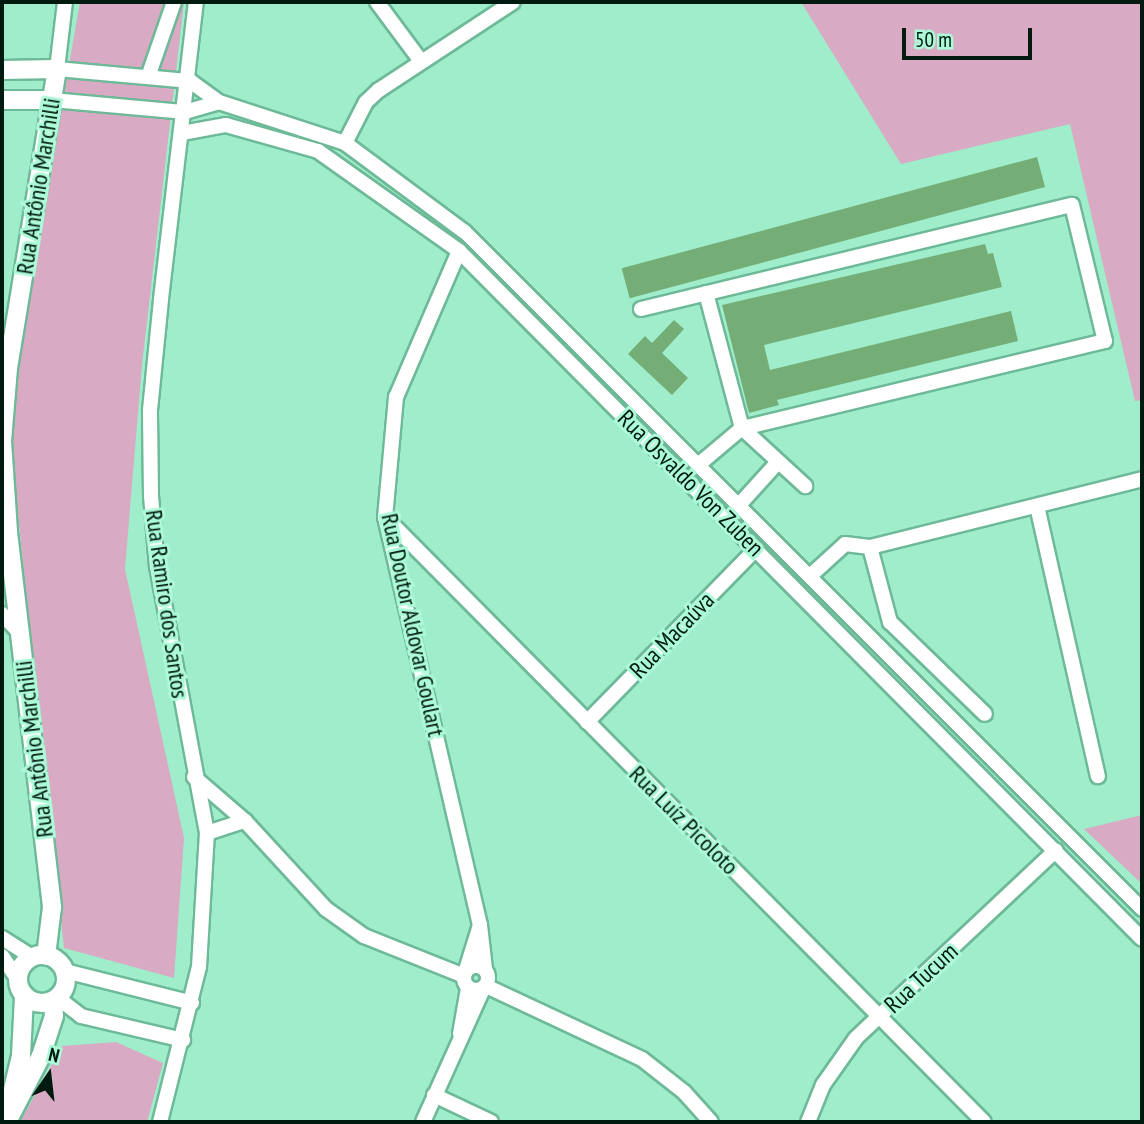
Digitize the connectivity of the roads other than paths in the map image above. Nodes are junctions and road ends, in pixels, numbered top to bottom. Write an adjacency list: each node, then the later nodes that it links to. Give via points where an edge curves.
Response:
1 (65, 2): 7 (street, Rua Antônio Marchilli)
2 (174, 2): 9 (street)
3 (196, 2): 10 (street, Rua Ramiro dos Santos)
4 (377, 2): 6 (street)
5 (513, 2): 6 (street)
6 (420, 60): 16 (street, via 366,102)
7 (57, 69): 8 (street); 9 (street); 12 (street, Rua Antônio Marchilli)
8 (2, 70)
9 (148, 77): 10 (street)
10 (190, 81): 13 (street, Rua Osvaldo Von Zuben); 14 (street, Rua Ramiro dos Santos)
11 (2, 100): 12 (street)
12 (52, 100): 14 (street); 32 (street, Rua Antônio Marchilli, via 8,368 2,441)
13 (219, 102): 14 (street); 16 (street, Rua Osvaldo Von Zuben)
14 (185, 112): 15 (street, Rua Ramiro dos Santos)
15 (182, 133): 17 (street, Rua Osvaldo Von Zuben, via 226,125 318,150); 36 (street, Rua Ramiro dos Santos, via 150,410 151,496 157,567)
16 (345, 143): 22 (street, Rua Osvaldo Von Zuben, via 465,232)
17 (459, 251): 27 (street, Rua Doutor Aldovar Goulart, via 396,397); 29 (street, Rua Osvaldo Von Zuben)
18 (706, 293): 19 (street); 20 (street); 20 (street, via 1072,205 1105,341)
19 (641, 309)
20 (742, 428): 21 (street); 22 (street)
21 (778, 463): 24 (street); 25 (street)
22 (698, 465): 25 (street, Rua Osvaldo Von Zuben)
23 (1142, 478): 26 (street)
24 (805, 486)
25 (739, 505): 30 (street, Rua Osvaldo Von Zuben)
26 (1037, 506): 28 (street); 35 (street)
27 (386, 517): 34 (street, Rua Luíz Picoloto); 41 (street, Rua Doutor Aldovar Goulart)
28 (870, 547): 30 (street, via 845,544); 33 (street, via 890,622)
29 (756, 549): 34 (street, Rua Macaúva); 39 (street, Rua Osvaldo Von Zuben)
30 (810, 576): 40 (street, Rua Osvaldo Von Zuben)
31 (2, 614): 32 (street)
32 (20, 633): 45 (street, Rua Antônio Marchilli, via 52,907)
33 (985, 714)
34 (587, 722): 51 (street, Rua Luíz Picoloto)
35 (1098, 776)
36 (194, 777): 37 (street); 38 (street, Rua Ramiro dos Santos)
37 (245, 821): 38 (street); 47 (street, via 326,909 364,936)
38 (207, 833): 50 (street, Rua Ramiro dos Santos, via 199,967)
39 (1056, 850): 43 (street, Rua Osvaldo Von Zuben); 51 (street, Rua Tucum)
40 (1142, 909)
41 (480, 925): 47 (street, Rua Doutor Aldovar Goulart); 47 (street, Rua Doutor Aldovar Goulart, via 485,969)
42 (2, 938): 45 (street)
43 (1142, 939)
44 (2, 956): 48 (street)
45 (39, 956): 46 (street); 48 (street, via 22,967)
46 (65, 971): 49 (street); 50 (street)
47 (474, 982): 53 (street, Rua Doutor Aldovar Goulart, via 460,1035); 58 (street, via 642,1059 684,1092)
48 (21, 988): 49 (street, via 33,1002); 54 (street, via 21,1056)
49 (58, 997): 52 (street, via 81,1016); 54 (street, via 41,1056)
50 (192, 1003): 52 (street, Rua Ramiro dos Santos)
51 (878, 1018): 59 (street, Rua Tucum, via 856,1038 823,1085); 60 (street, Rua Luíz Picoloto)
52 (184, 1036): 55 (street, Rua Ramiro dos Santos)
53 (434, 1095): 56 (street, Rua Doutor Aldovar Goulart); 57 (street)
54 (6, 1122)
55 (160, 1122)
56 (423, 1122)
57 (491, 1122)
58 (711, 1122)
59 (808, 1122)
60 (984, 1122)

